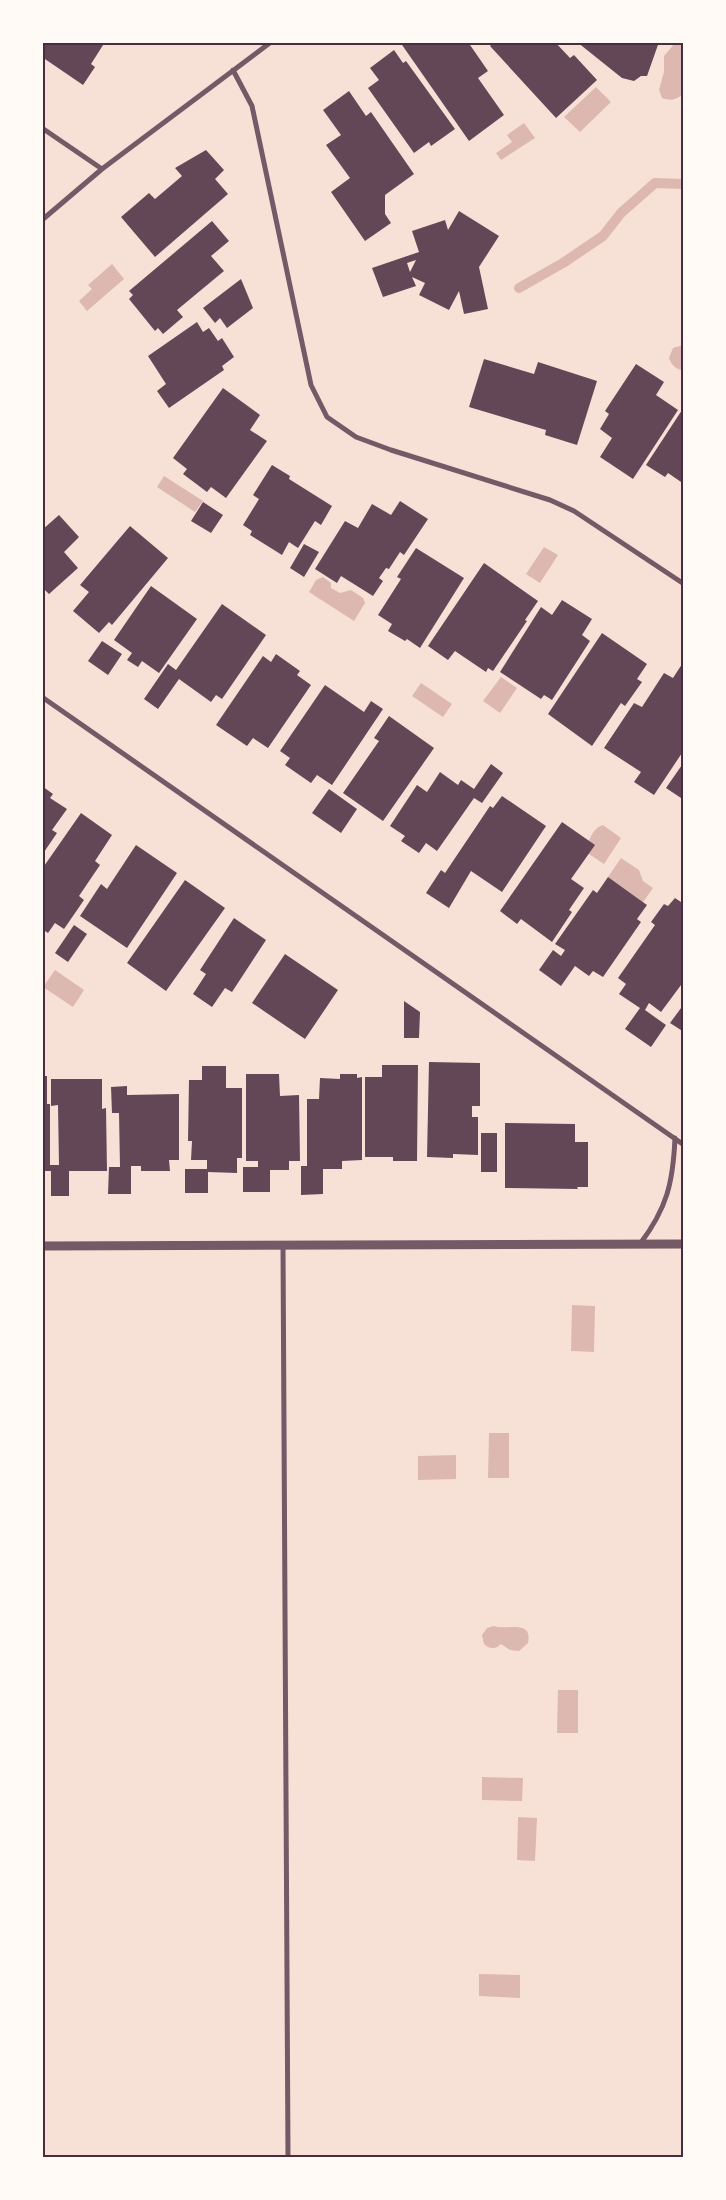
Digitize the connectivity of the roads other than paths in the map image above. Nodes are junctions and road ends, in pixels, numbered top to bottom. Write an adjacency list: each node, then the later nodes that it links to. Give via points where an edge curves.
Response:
1 (271, 42): 2 (street)
2 (233, 70): 4 (street); 6 (street, via 252,106 311,385 327,417 356,437 550,500 574,512)
3 (42, 128): 4 (street)
4 (102, 169): 5 (street)
5 (42, 220)
6 (684, 584)
7 (42, 697): 8 (street)
8 (675, 1138): 9 (street); 10 (street, via 667,1199)
9 (684, 1145)
10 (640, 1244): 11 (street); 12 (street)
11 (684, 1244)
12 (284, 1245): 13 (street); 14 (street)
13 (42, 1246)
14 (288, 2158)

